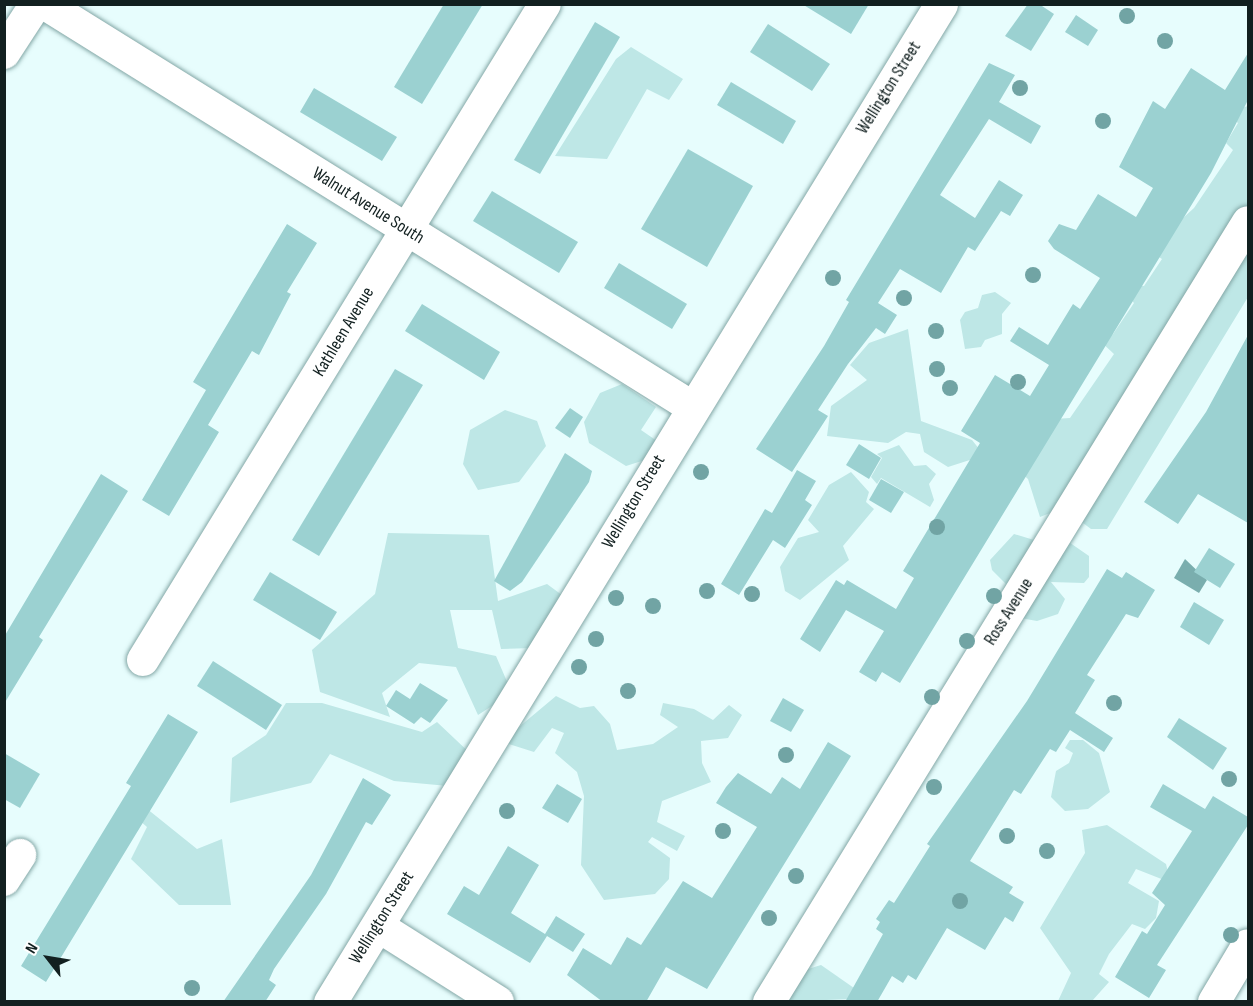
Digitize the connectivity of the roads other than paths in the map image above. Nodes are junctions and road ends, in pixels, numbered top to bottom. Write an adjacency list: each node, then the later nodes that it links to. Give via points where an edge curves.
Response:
1 (36, 4): 5 (street)
2 (45, 4): 7 (street, Walnut Avenue South)
3 (545, 4): 7 (street, Kathleen Avenue)
4 (941, 4): 8 (main road, Wellington Street)
5 (4, 53)
6 (1248, 222): 14 (street, Ross Avenue)
7 (406, 230): 8 (street, Walnut Avenue South); 9 (street, Kathleen Avenue)
8 (692, 407): 10 (main road, Wellington Street)
9 (143, 660)
10 (378, 926): 12 (main road, Wellington Street); 13 (street)
11 (1248, 945): 15 (street)
12 (330, 1002)
13 (498, 1002)
14 (770, 1002)
15 (1214, 1002)

